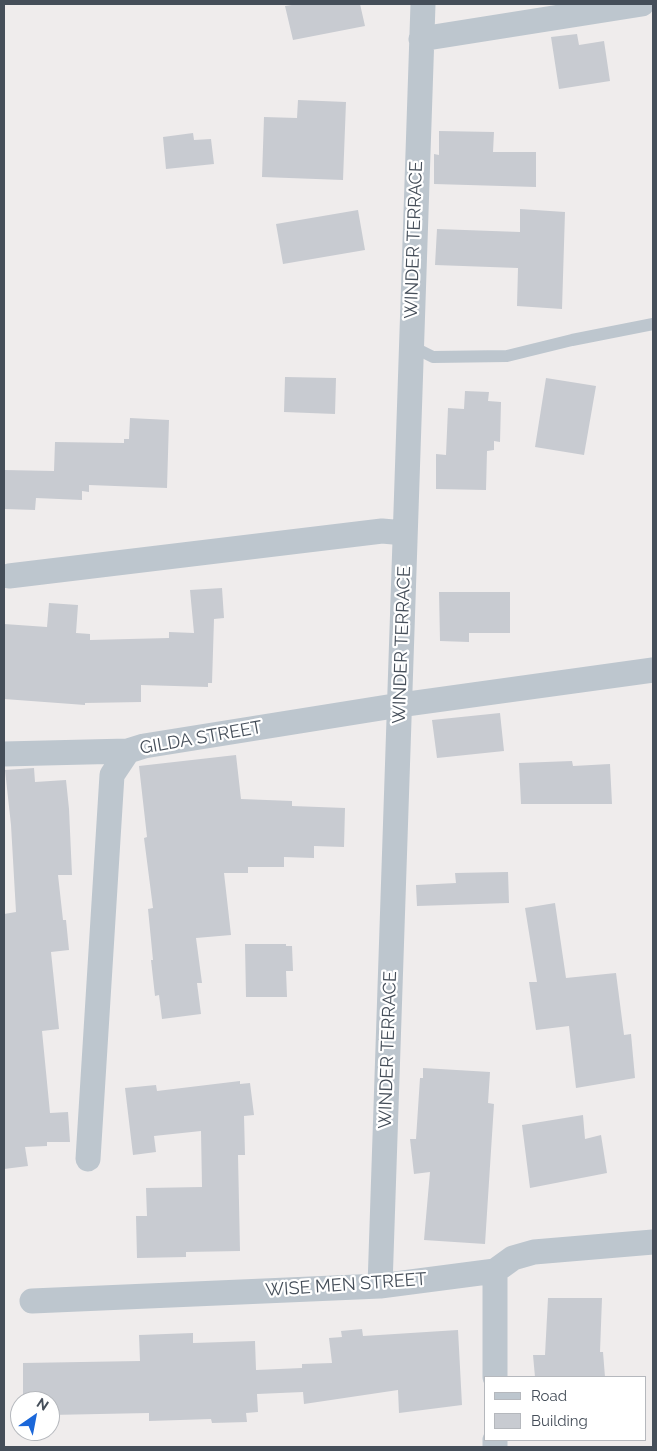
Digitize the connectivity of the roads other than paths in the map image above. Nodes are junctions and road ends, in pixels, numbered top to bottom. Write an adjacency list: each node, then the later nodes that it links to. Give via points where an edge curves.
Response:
1 (423, 4): 3 (street, WINDER TERRACE)
2 (642, 4): 3 (street)
3 (421, 39): 5 (street, WINDER TERRACE)
4 (653, 324): 5 (lane, via 506,356 433,357)
5 (411, 346): 6 (street, WINDER TERRACE)
6 (405, 534): 7 (street, via 382,531); 9 (street, WINDER TERRACE)
7 (9, 576)
8 (653, 670): 9 (street, GILDA STREET)
9 (400, 705): 10 (street, GILDA STREET); 15 (street, WINDER TERRACE)
10 (128, 751): 11 (street); 12 (street, GILDA STREET, via 112,775)
11 (4, 754)
12 (88, 1159)
13 (653, 1242): 14 (street, WISE MEN STREET, via 534,1252 513,1258)
14 (494, 1271): 15 (street, WISE MEN STREET); 17 (street)
15 (380, 1286): 16 (street, WISE MEN STREET)
16 (32, 1301)
17 (495, 1376)

